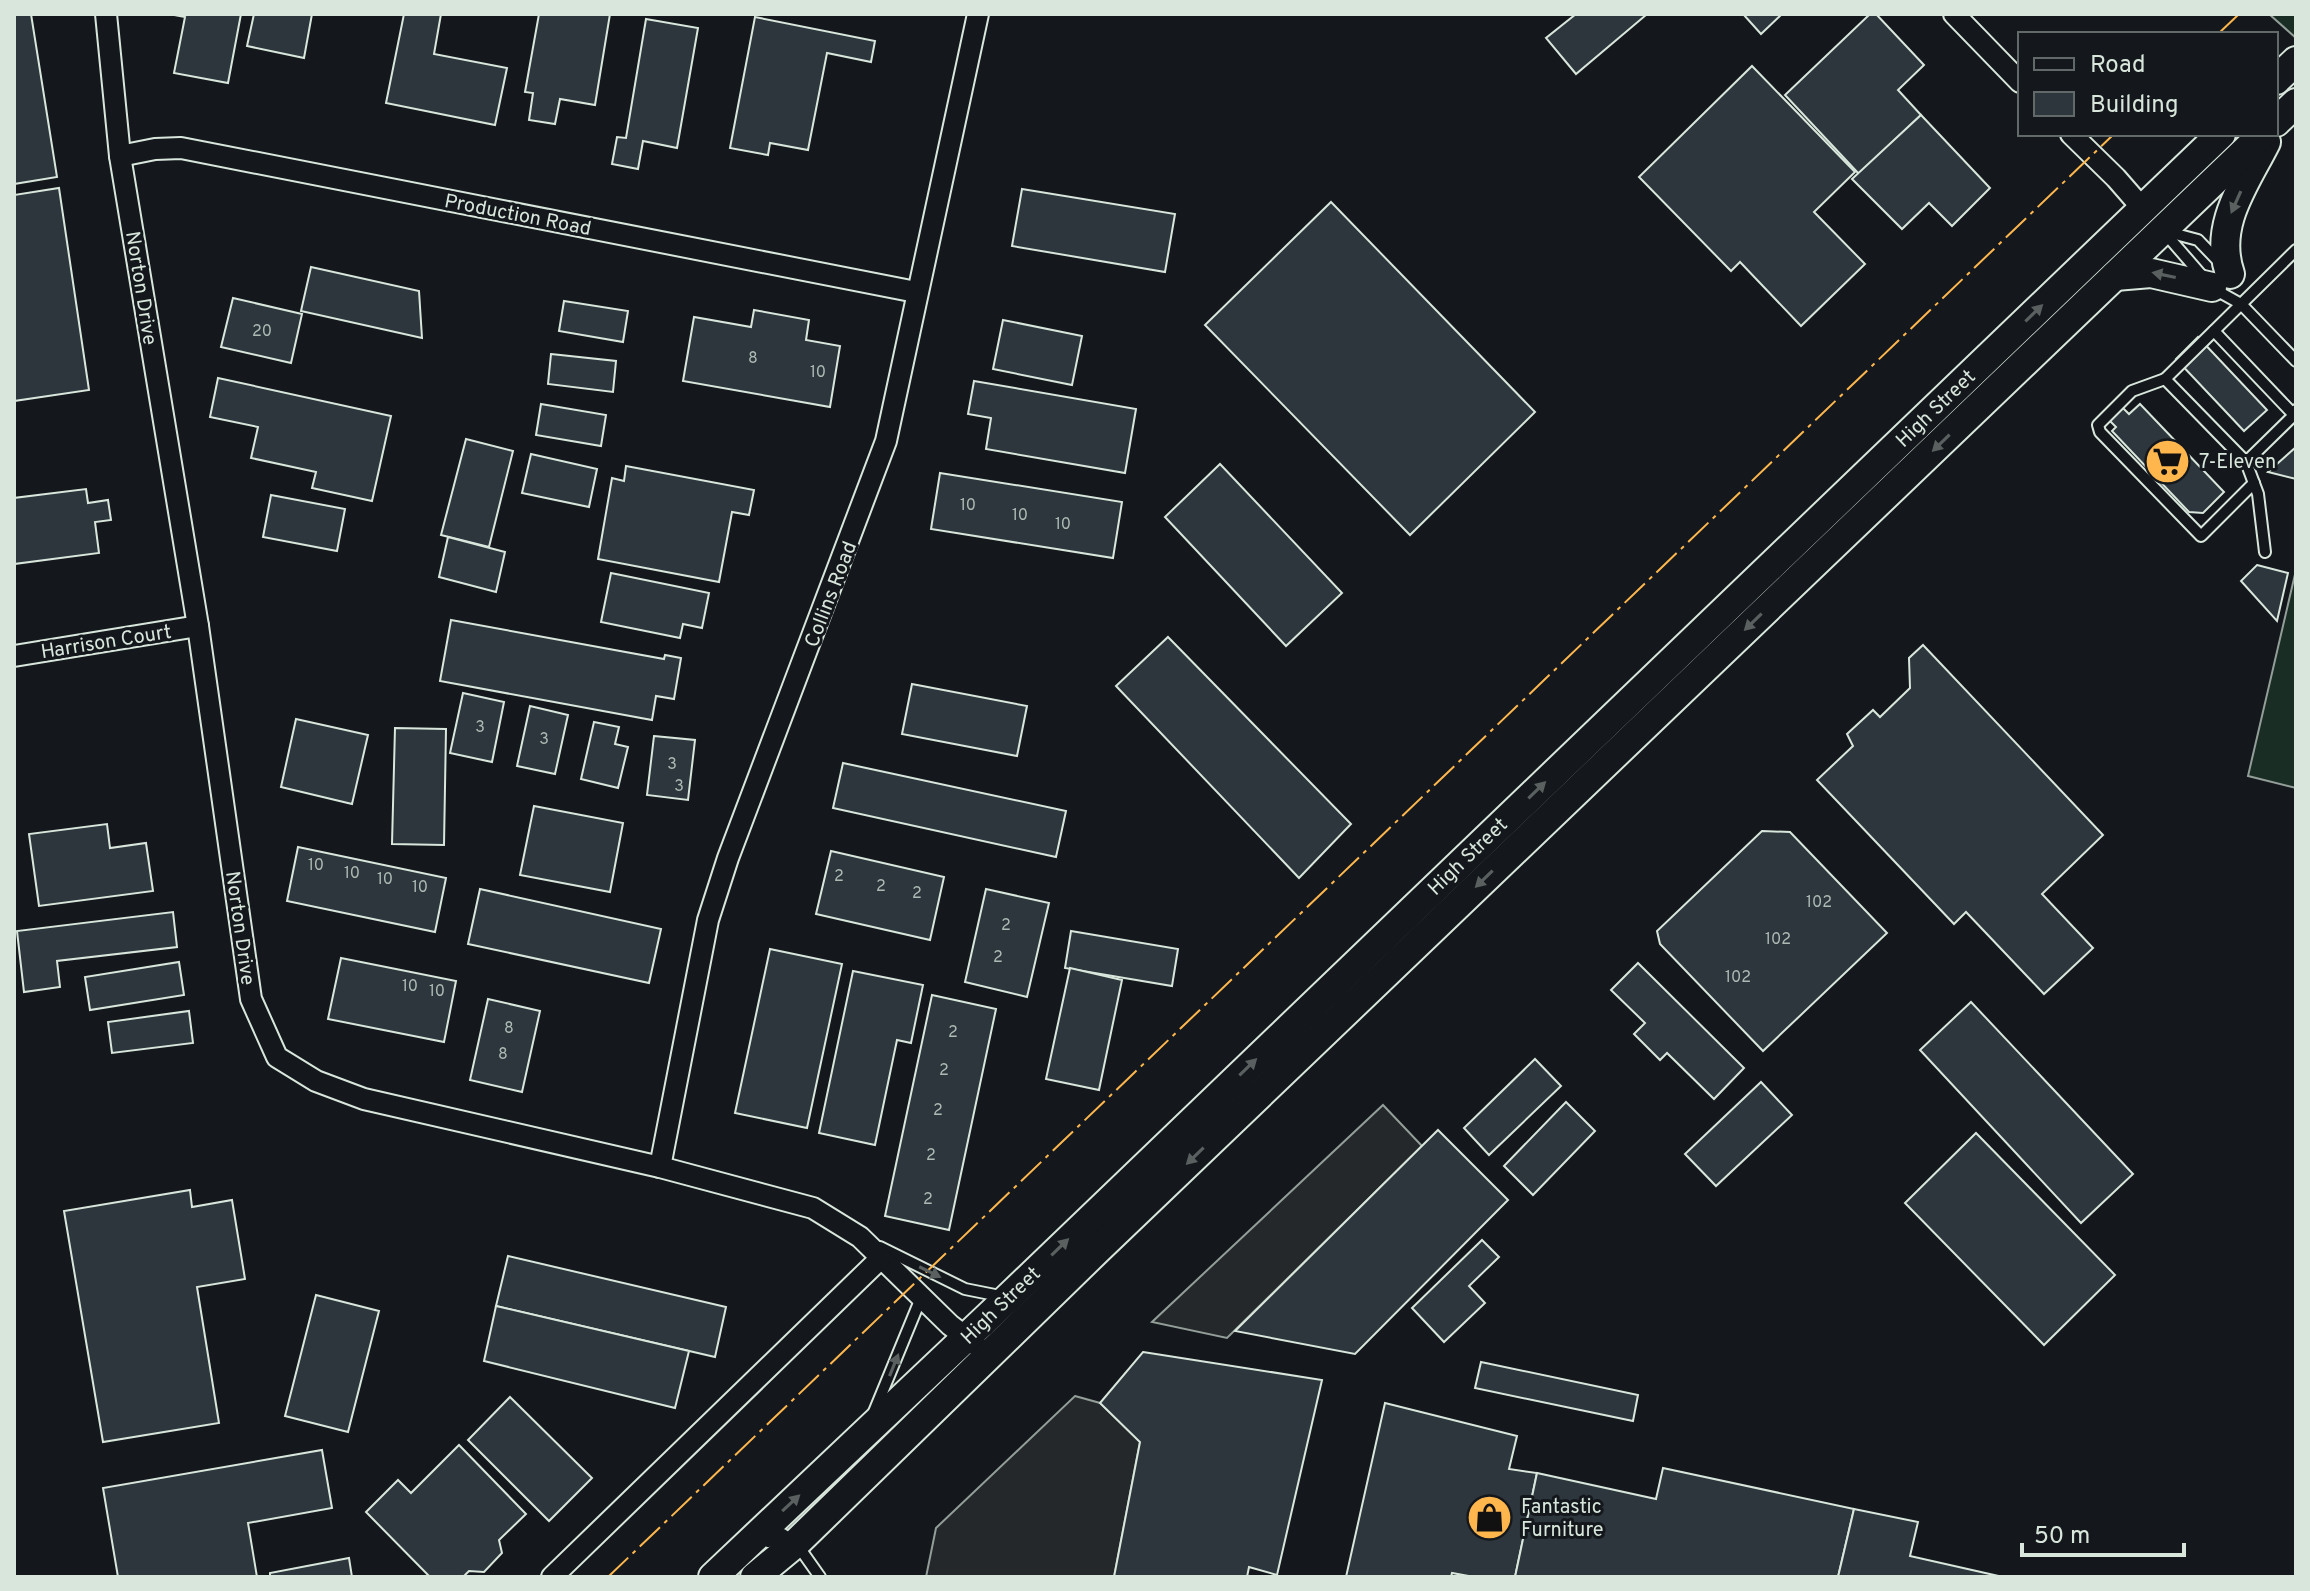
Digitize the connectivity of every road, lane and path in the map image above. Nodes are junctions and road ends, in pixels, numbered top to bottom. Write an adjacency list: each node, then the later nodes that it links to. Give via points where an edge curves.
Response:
1 (106, 14): 13 (street, Norton Drive)
2 (978, 14): 19 (street, Collins Road)
3 (1954, 14): 6 (street)
4 (2296, 61): 5 (main road)
5 (2278, 78)
6 (2018, 80)
7 (2296, 103): 8 (main road)
8 (2278, 120)
9 (2073, 136): 14 (street)
10 (2219, 136): 14 (main road, High Street)
11 (2261, 136): 15 (main road, High Street)
12 (2269, 136): 18 (main road, one-way to 18, via 2226,226)
13 (120, 156): 19 (street, Production Road, via 181,148); 28 (street, Norton Drive)
14 (2143, 209): 15 (main road); 34 (main road, High Street, one-way to 14)
15 (2163, 230): 17 (main road, High Street); 18 (lane); 18 (lane, via 2198,240)
16 (2296, 250): 20 (lane)
17 (2115, 276): 18 (main road, one-way to 17, via 2151,273); 36 (main road, High Street, one-way to 36)
18 (2221, 281): 20 (lane); 20 (lane)
19 (916, 292): 30 (street, Collins Road, via 886,441 708,920)
20 (2241, 304): 21 (lane); 22 (lane)
21 (2214, 331): 23 (lane); 24 (lane)
22 (2296, 361)
23 (2165, 379): 25 (lane); 26 (lane, via 2132,391 2098,425 2100,432 2201,536)
24 (2295, 411): 25 (lane)
25 (2246, 462): 26 (lane)
26 (2254, 483): 27 (lane)
27 (2265, 552)
28 (198, 626): 29 (street, Harrison Court); 30 (street, Norton Drive, via 251,999 277,1057 316,1081 364,1099)
29 (14, 656)
30 (660, 1167): 31 (street, Norton Drive, via 813,1208)
31 (860, 1237): 32 (street, Norton Drive); 34 (lane, one-way to 34, via 965,1289)
32 (881, 1258): 33 (street, Norton Drive); 39 (street)
33 (921, 1298): 35 (street, Norton Drive); 37 (lane, one-way to 33)
34 (1008, 1298): 35 (main road, High Street)
35 (967, 1336): 36 (street, Norton Drive); 37 (main road, High Street)
36 (987, 1357): 38 (main road, High Street)
37 (866, 1433): 40 (main road, High Street, one-way to 37)
38 (796, 1543): 40 (lane, via 783,1534 774,1536 730,1573); 41 (main road, High Street); 42 (lane)
39 (552, 1577)
40 (713, 1577)
41 (755, 1577)
42 (820, 1577)

